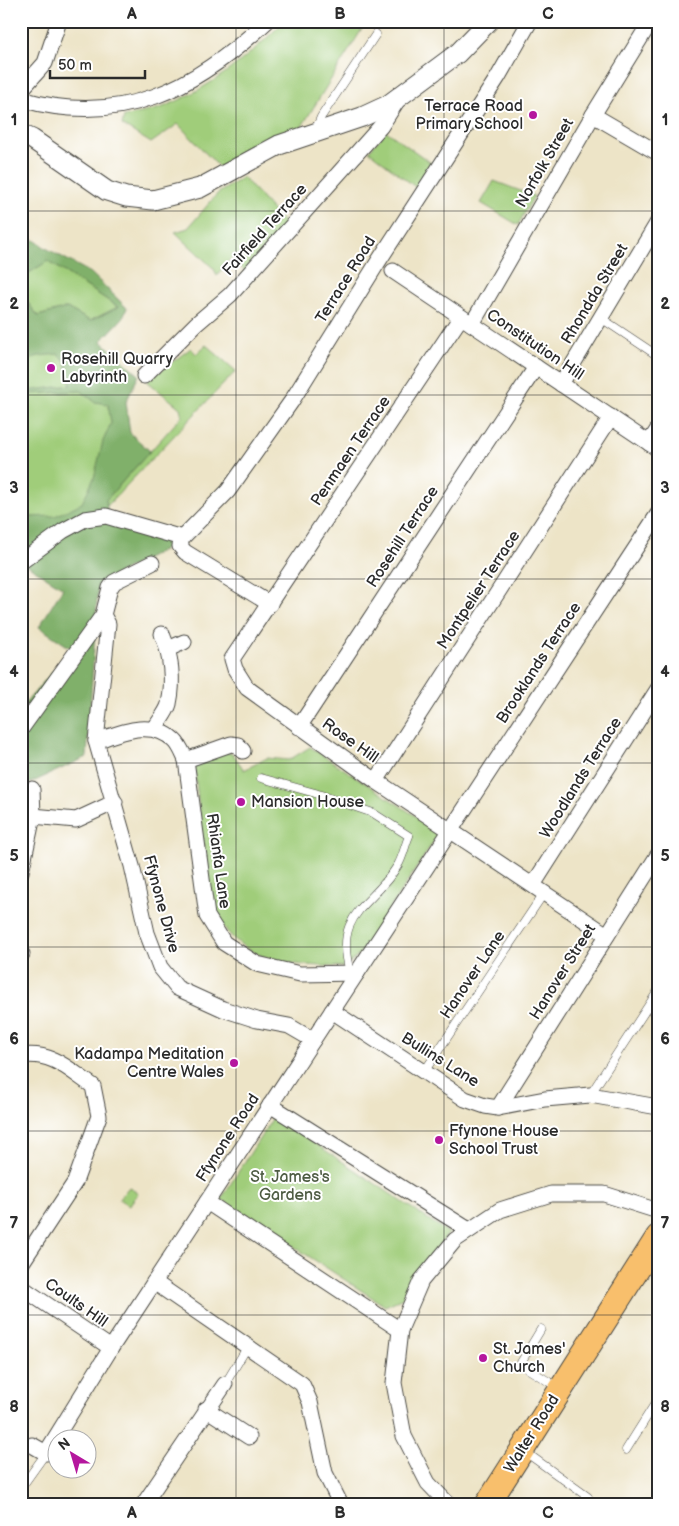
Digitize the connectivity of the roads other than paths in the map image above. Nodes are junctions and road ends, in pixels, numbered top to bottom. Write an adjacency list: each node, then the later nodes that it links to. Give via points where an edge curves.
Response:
1 (59, 21): 7 (street, via 45,64)
2 (267, 21): 9 (street, via 205,72 173,91 144,101 74,110)
3 (489, 21): 8 (street, via 458,53)
4 (530, 21): 26 (street, Terrace Road, via 498,77 291,402 228,491)
5 (651, 21): 10 (street, Norfolk Street)
6 (376, 34): 11 (lane, via 321,117)
7 (21, 90)
8 (401, 96): 11 (street, via 371,114); 20 (street, Fairfield Terrace, via 381,126 230,295)
9 (21, 99)
10 (593, 115): 13 (street); 17 (street, Norfolk Street)
11 (314, 133): 12 (street, via 280,145 200,188 153,200 108,191)
12 (21, 134)
13 (658, 153)
14 (658, 222): 16 (street, Rhondda Street)
15 (393, 272): 17 (street, Constitution Hill)
16 (601, 318): 18 (lane); 21 (street, Rhondda Street)
17 (466, 321): 19 (street, Constitution Hill); 29 (street, Penmaen Terrace)
18 (658, 356)
19 (536, 367): 21 (street, Constitution Hill); 35 (street, Rosehill Terrace)
20 (144, 376)
21 (562, 384): 22 (street, Constitution Hill)
22 (611, 417): 24 (street, Constitution Hill); 42 (street, Montpelier Terrace)
23 (658, 429): 24 (street)
24 (654, 446)
25 (658, 514): 46 (street, Brooklands Terrace)
26 (181, 542): 27 (street, via 106,516 85,519); 29 (street, via 185,552)
27 (21, 562)
28 (152, 563): 30 (street, via 114,582)
29 (270, 604): 35 (street, Rose Hill, via 232,659 247,688)
30 (103, 615): 37 (street); 38 (street, via 108,624)
31 (162, 634): 33 (street)
32 (184, 642): 33 (street)
33 (168, 649): 36 (street, via 171,666 168,705)
34 (658, 689): 50 (street, Woodlands Terrace)
35 (299, 727): 42 (street, Rose Hill)
36 (155, 728): 38 (street, via 124,730); 40 (street, via 175,741)
37 (21, 729)
38 (96, 742): 44 (street, Ffynone Drive)
39 (243, 751): 40 (street, via 238,745 231,744)
40 (186, 760): 52 (street, Rhianfa Lane, via 207,916 224,943 257,964 300,974)
41 (261, 778): 52 (lane, via 373,813 408,836 398,865 358,911 347,929 345,955)
42 (376, 781): 46 (street, Rose Hill)
43 (32, 789): 45 (street)
44 (115, 802): 45 (street, via 76,820); 55 (street, Ffynone Drive, via 147,933 160,967 177,988 223,1009 289,1026)
45 (33, 816): 48 (street)
46 (450, 831): 50 (street, Rose Hill); 52 (street, Ffynone Road)
47 (658, 855): 49 (street, Hanover Street)
48 (21, 872)
49 (652, 876): 51 (street, Hanover Street)
50 (539, 889): 51 (street, Rose Hill); 57 (lane, Hanover Lane)
51 (607, 935): 61 (street, Hanover Street)
52 (353, 973): 54 (street, Ffynone Road)
53 (658, 990): 58 (lane)
54 (332, 1011): 55 (street, Ffynone Road); 57 (street, Bullins Lane)
55 (313, 1040): 59 (street, Ffynone Road)
56 (21, 1056): 66 (street, via 52,1058 93,1086 99,1116 75,1182)
57 (424, 1072): 61 (street, Bullins Lane, via 465,1099)
58 (590, 1095): 60 (street, Bullins Lane); 61 (street, Bullins Lane)
59 (270, 1105): 62 (street, Ffynone Road); 64 (street)
60 (658, 1107)
61 (498, 1108)
62 (206, 1202): 67 (street, Ffynone Road); 70 (street)
63 (658, 1211): 64 (street, via 604,1194 551,1194 500,1210)
64 (469, 1230): 70 (street, via 455,1240 421,1281)
65 (658, 1237): 74 (main road, Walter Road)
66 (21, 1264)
67 (154, 1282): 71 (street); 72 (street, Ffynone Road)
68 (21, 1287): 72 (street, Coults Hill)
69 (541, 1329): 74 (lane, via 520,1364)
70 (400, 1330): 86 (street, via 394,1383 404,1436 428,1483)
71 (248, 1346): 73 (lane); 85 (street, via 302,1384 310,1402 325,1473)
72 (111, 1348): 81 (street, Ffynone Road)
73 (225, 1384): 76 (street)
74 (561, 1390): 79 (main road, Walter Road)
75 (658, 1399): 80 (lane)
76 (206, 1409): 77 (street); 84 (street)
77 (249, 1437)
78 (32, 1445): 81 (street)
79 (522, 1450): 83 (lane); 87 (main road, Walter Road)
80 (626, 1450)
81 (46, 1453): 82 (lane)
82 (21, 1488)
83 (588, 1497)
84 (144, 1505)
85 (341, 1505)
86 (449, 1505)
87 (488, 1505)

